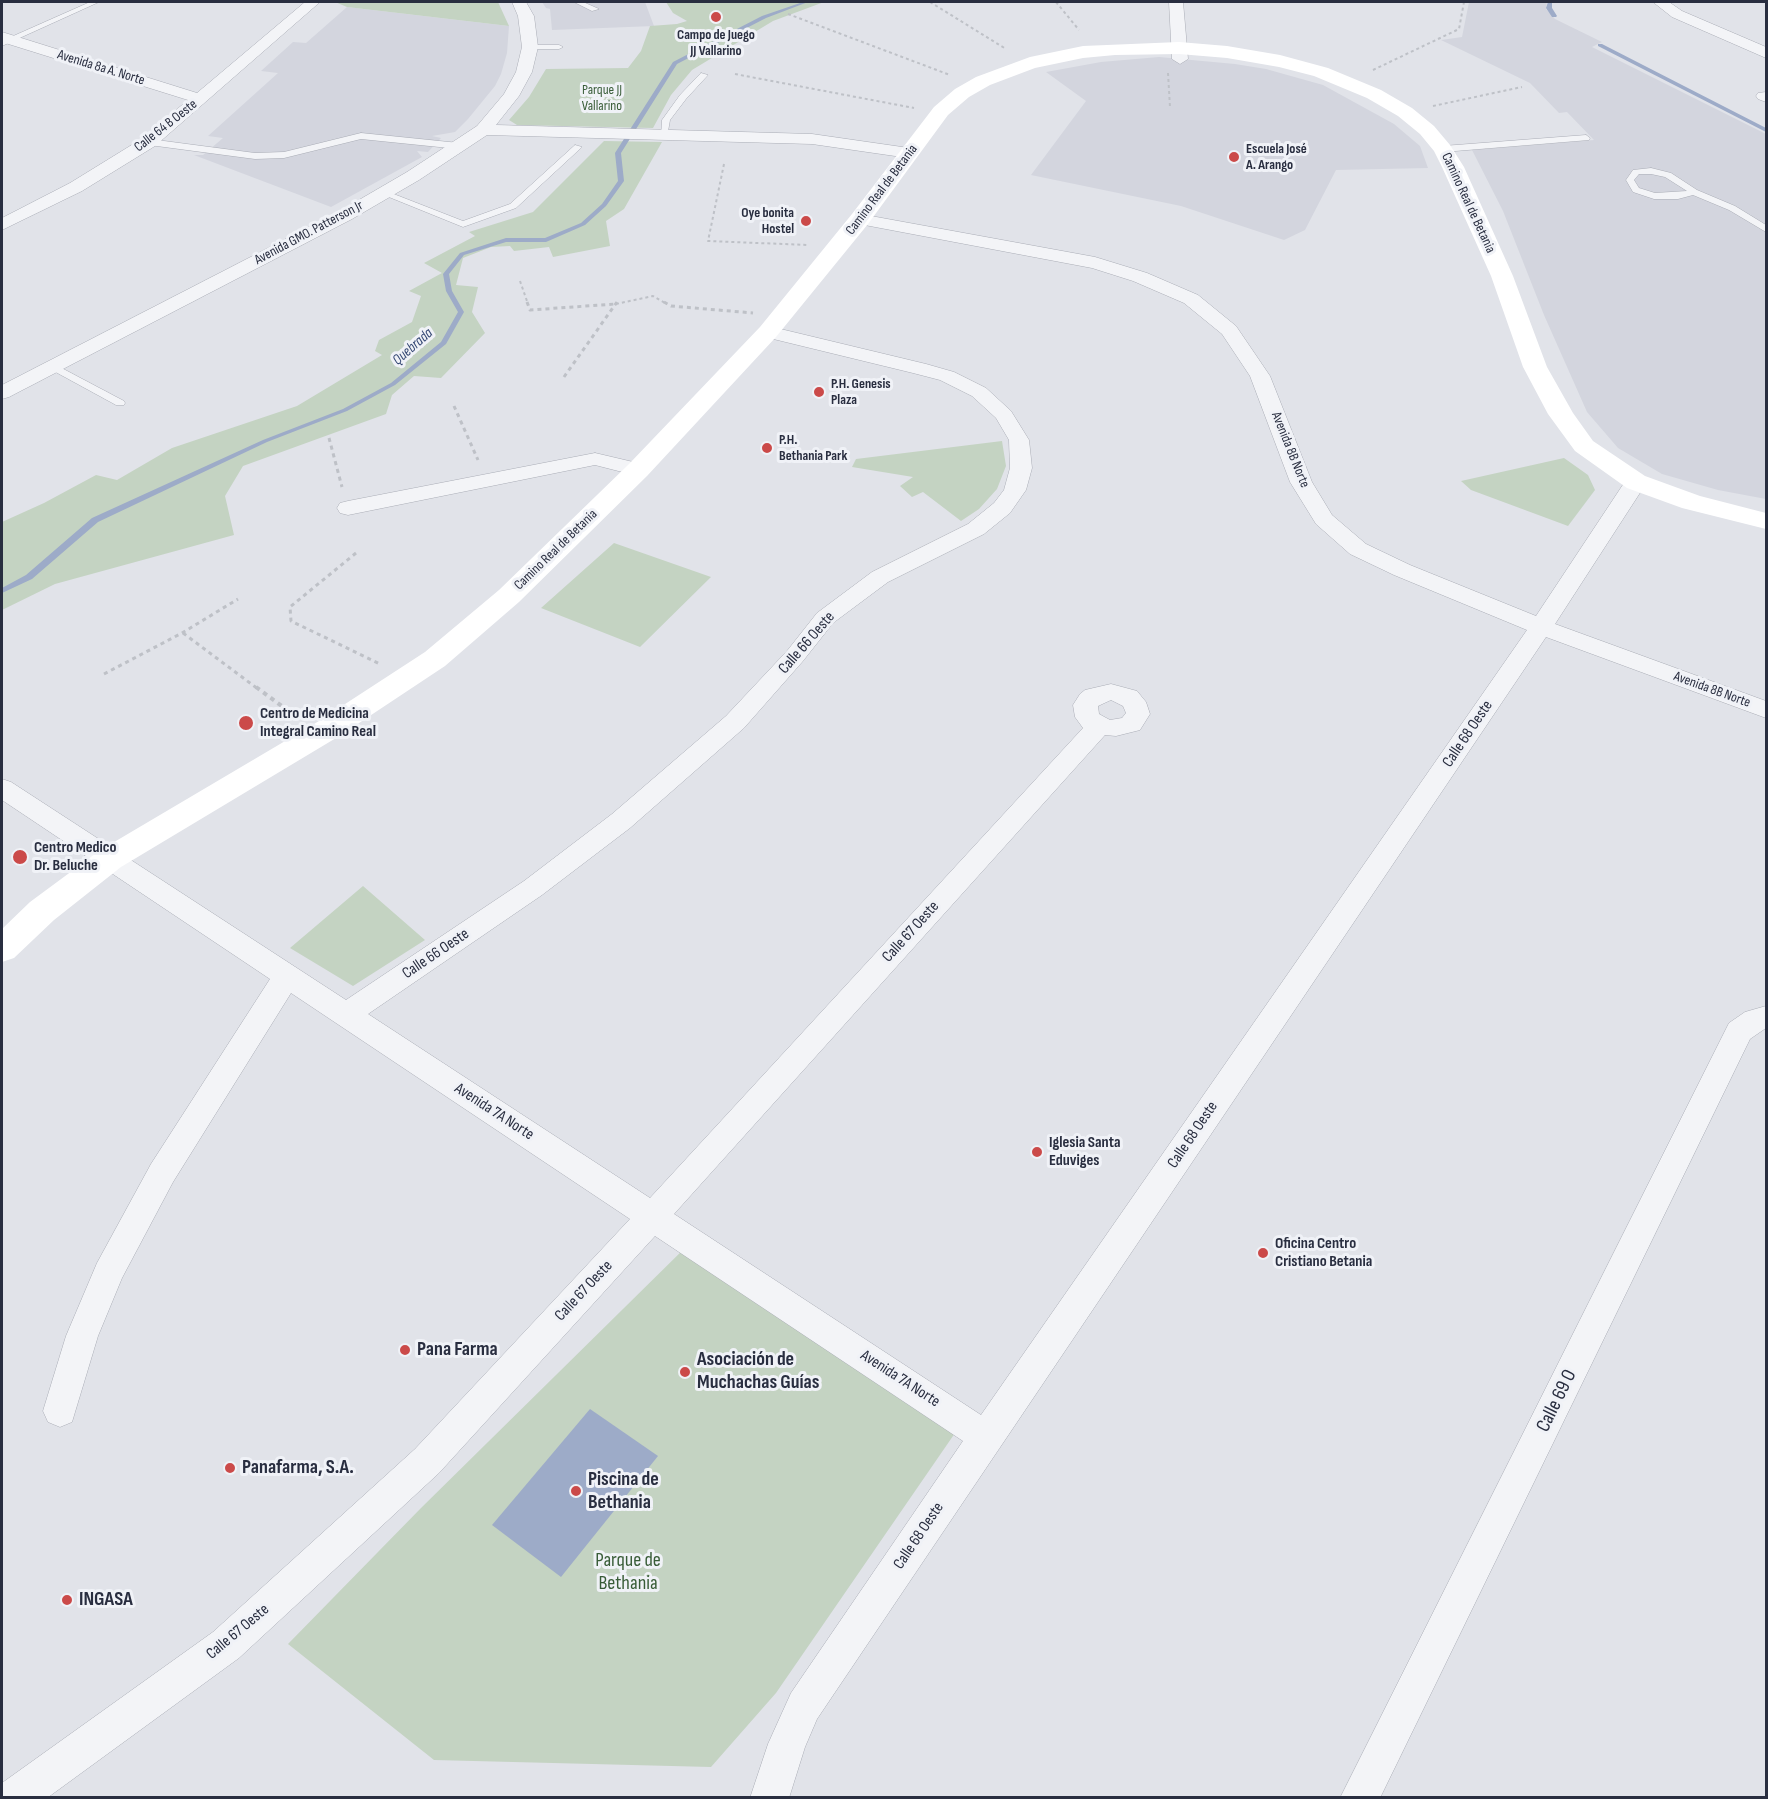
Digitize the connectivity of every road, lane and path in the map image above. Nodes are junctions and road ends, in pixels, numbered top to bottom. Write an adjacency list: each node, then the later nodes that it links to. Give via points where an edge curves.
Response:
1 (95, 2): 13 (lane)
2 (313, 2): 24 (street, Calle 64 B Oeste)
3 (519, 2): 14 (street, Avenida GMO. Patterson Jr, via 526,16)
4 (578, 2): 10 (lane)
5 (930, 2): 16 (path)
6 (1056, 2): 12 (path)
7 (1176, 2): 18 (street)
8 (1464, 2): 22 (path, via 1459,29)
9 (1660, 2): 17 (street, via 1677,14)
10 (595, 9)
11 (788, 14): 21 (path)
12 (1082, 34)
13 (5, 40): 24 (street, Avenida 8a A. Norte)
14 (530, 47): 15 (lane); 28 (street, Avenida GMO. Patterson Jr, via 512,96)
15 (559, 47)
16 (1006, 49)
17 (1767, 53)
18 (1176, 58): 22 (street, Camino Real de Betania, via 1227,52 1280,61); 25 (path); 35 (street, Camino Real de Betania, via 1115,49 1083,52 1004,72 962,93 941,111)
19 (735, 74): 26 (path)
20 (704, 75): 29 (lane, via 683,97)
21 (959, 78)
22 (1348, 82): 27 (street, Camino Real de Betania)
23 (1522, 87): 27 (path)
24 (201, 99): 31 (street, Calle 64 B Oeste)
25 (1170, 107)
26 (917, 109)
27 (1405, 112): 34 (street, Camino Real de Betania)
28 (483, 130): 29 (street); 32 (street, Avenida GMO. Patterson Jr)
29 (658, 135): 35 (street, via 812,139)
30 (1586, 138): 34 (lane)
31 (148, 142): 32 (lane, via 255,156 284,155 362,136); 40 (street, Calle 64 B Oeste, via 76,187)
32 (459, 146): 38 (street, Avenida GMO. Patterson Jr)
33 (578, 147): 38 (lane, via 513,206 463,224)
34 (1443, 149): 54 (street, Camino Real de Betania, via 1502,276 1535,368 1561,414 1584,446)
35 (909, 153): 39 (street, Camino Real de Betania)
36 (724, 164): 42 (path, via 708,241)
37 (1694, 192): 37 (lane, via 1668,175 1652,171 1636,172 1630,180 1636,190 1654,196); 41 (lane)
38 (383, 193): 46 (street, Avenida GMO. Patterson Jr)
39 (860, 219): 45 (street, Camino Real de Betania); 59 (street, Avenida 8B Norte, via 1095,263 1191,299 1229,330 1260,376 1301,482 1324,519 1358,549 1384,562)
40 (2, 225)
41 (1767, 229)
42 (814, 245)
43 (520, 281): 44 (path, via 530,310)
44 (616, 304): 45 (path, via 653,296 671,306); 47 (path)
45 (764, 323): 52 (street, Camino Real de Betania); 70 (street, Calle 66 Oeste, via 947,376 979,392 1004,415 1019,440 1021,468 1014,490 1002,508 976,528 880,577 825,618 735,722 621,821 533,888)
46 (54, 367): 48 (street, Avenida GMO. Patterson Jr); 49 (lane)
47 (564, 377)
48 (2, 393)
49 (120, 403)
50 (454, 406): 53 (path)
51 (329, 438): 55 (path)
52 (638, 470): 53 (street, via 595,459); 67 (street, Camino Real de Betania, via 509,596 435,659 330,728)
53 (486, 480): 55 (street)
54 (1636, 482): 56 (street, Camino Real de Betania, via 1691,502); 59 (street, Calle 68 Oeste)
55 (348, 508)
56 (1767, 521)
57 (356, 553): 61 (path, via 290,607 291,621)
58 (238, 599): 60 (path)
59 (1541, 627): 63 (street, Avenida 8B Norte); 74 (street, Calle 68 Oeste)
60 (182, 633): 62 (path); 64 (path)
61 (389, 669)
62 (104, 674)
63 (1767, 710)
64 (305, 723)
65 (1100, 725): 72 (street, Calle 67 Oeste)
66 (2, 788): 67 (street, Avenida 7A Norte)
67 (110, 859): 68 (street, Camino Real de Betania); 69 (street, Avenida 7A Norte)
68 (4, 943)
69 (287, 976): 70 (street, Avenida 7A Norte); 73 (street, via 162,1173 108,1273 82,1336)
70 (345, 1015): 72 (street, Avenida 7A Norte)
71 (1767, 1017): 77 (street, Calle 69 O, via 1738,1031)
72 (653, 1216): 74 (street, Avenida 7A Norte); 75 (street, Calle 67 Oeste, via 427,1461 226,1645)
73 (60, 1411)
74 (986, 1437): 76 (street, Calle 68 Oeste, via 804,1706 786,1744)
75 (13, 1797)
76 (769, 1797)
77 (1359, 1797)

